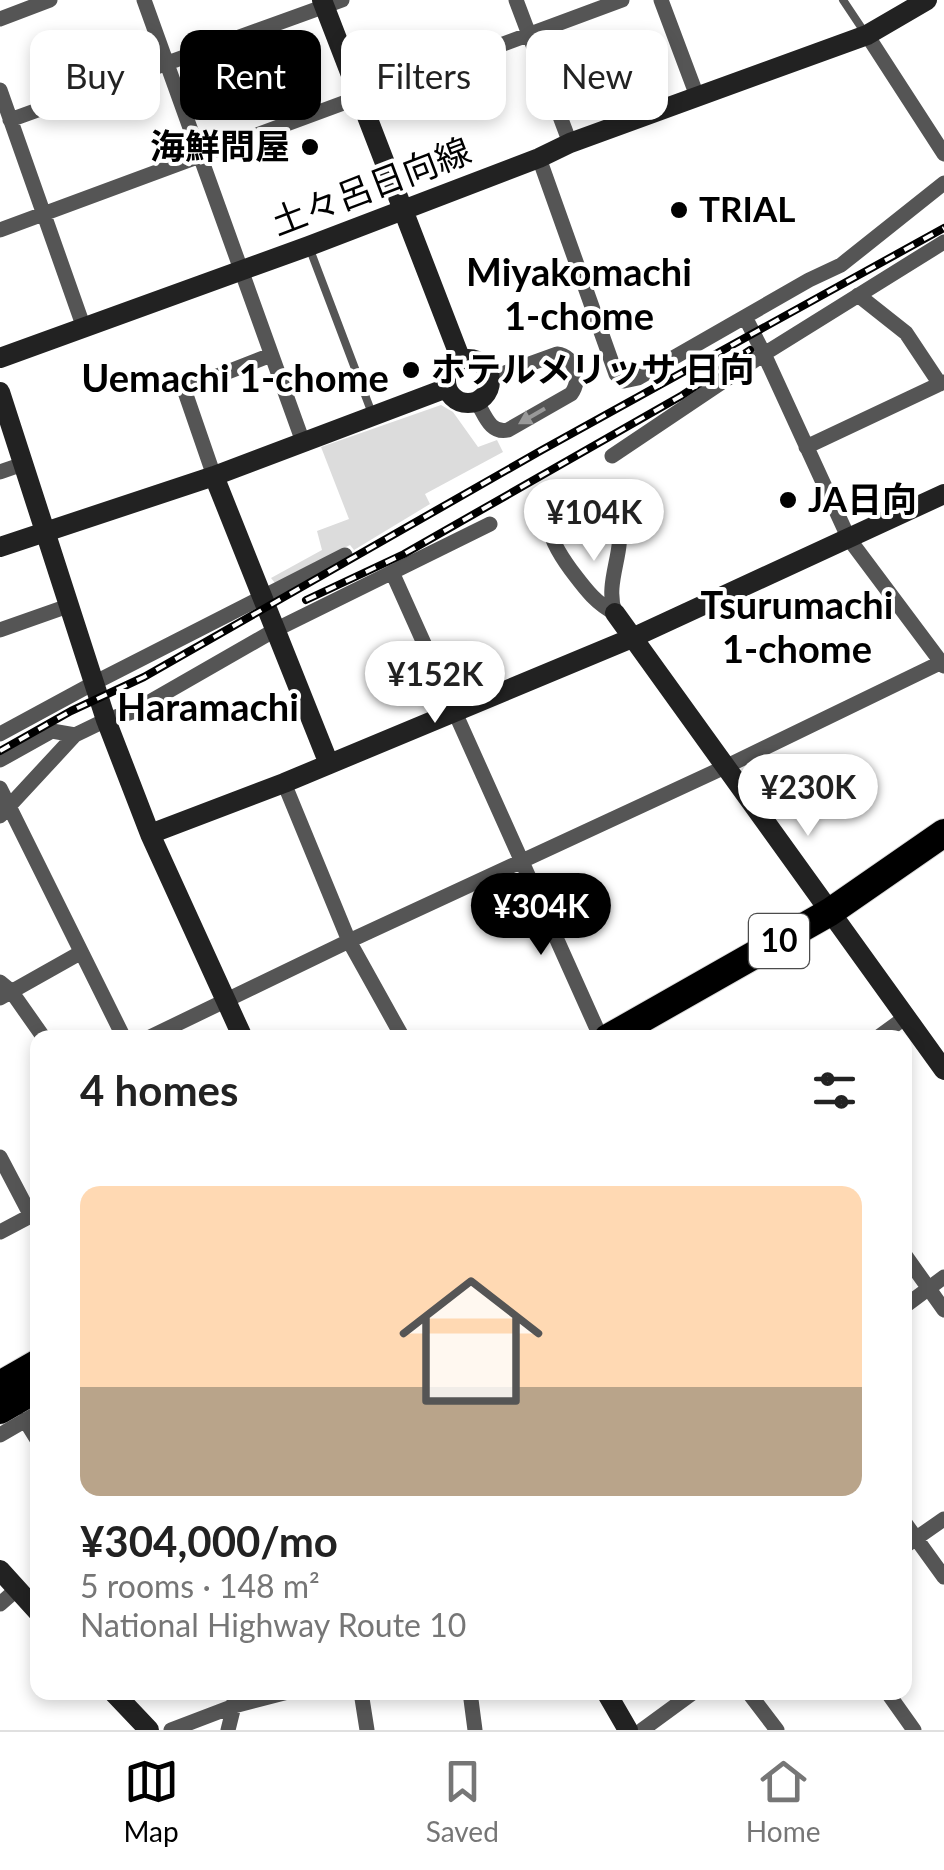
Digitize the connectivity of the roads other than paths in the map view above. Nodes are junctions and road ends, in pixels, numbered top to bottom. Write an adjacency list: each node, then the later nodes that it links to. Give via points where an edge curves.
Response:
1 (50, 0): 9 (street)
2 (144, 0): 14 (street)
3 (516, 0): 10 (street)
4 (622, 0): 11 (street)
5 (661, 0): 16 (street)
6 (842, 0): 12 (lane)
7 (927, 0): 12 (street, 土々呂日向線)
8 (329, 2): 13 (street); 14 (street)
9 (0, 19)
10 (527, 30)
11 (539, 30)
12 (867, 35): 16 (street, 土々呂日向線); 22 (street)
13 (341, 40)
14 (166, 64): 19 (street); 25 (street)
15 (0, 90): 19 (street)
16 (696, 96): 23 (street, 土々呂日向線)
17 (341, 104): 25 (street)
18 (944, 119): 22 (street)
19 (10, 120): 29 (street)
20 (368, 120): 28 (street)
21 (561, 120): 23 (street)
22 (928, 128): 24 (street)
23 (570, 143): 26 (street, 土々呂日向線)
24 (944, 154)
25 (199, 156): 29 (street); 33 (street)
26 (539, 158): 28 (street, 土々呂日向線); 35 (street, via 624,382)
27 (944, 182): 35 (street, via 841,265)
28 (403, 210): 32 (street, 土々呂日向線); 40 (street)
29 (44, 213): 30 (street); 36 (street)
30 (0, 230)
31 (944, 242): 34 (street)
32 (309, 246): 33 (street, 土々呂日向線); 46 (lane)
33 (240, 271): 36 (street, 土々呂日向線); 38 (street)
34 (858, 294): 37 (street); 42 (street, via 906,333)
35 (745, 317): 37 (street)
36 (84, 328): 39 (street, 土々呂日向線)
37 (764, 354): 48 (street); 49 (street)
38 (271, 355): 47 (street); 52 (street, via 184,389)
39 (0, 358)
40 (461, 360): 41 (street, via 480,362); 43 (street, via 450,368)
41 (490, 376): 45 (street, via 488,392); 45 (street, one-way to 45, via 564,354 578,380 571,394 501,432)
42 (943, 385): 48 (street)
43 (447, 388): 45 (street, via 456,400); 46 (street)
44 (0, 392): 50 (street)
45 (477, 402)
46 (373, 416): 47 (street)
47 (303, 442): 52 (street)
48 (806, 447): 56 (street)
49 (612, 456)
50 (23, 464): 51 (street); 55 (street)
51 (0, 472)
52 (214, 476): 55 (street); 60 (street)
53 (944, 494): 56 (street)
54 (490, 524): 59 (street)
55 (44, 532): 57 (street); 61 (street)
56 (849, 538): 65 (street); 66 (street)
57 (0, 547)
58 (345, 555): 60 (street)
59 (392, 572): 64 (street); 68 (street)
60 (262, 597): 64 (street); 67 (street)
61 (68, 606): 63 (street); 67 (street)
62 (615, 613): 62 (street, via 591,596 549,534 552,513 573,497 605,506 620,529 611,586); 65 (street)
63 (0, 630)
64 (275, 630): 69 (street, via 132,712); 73 (street)
65 (632, 638): 68 (street); 74 (street)
66 (943, 663): 74 (street)
67 (94, 683): 69 (street); 70 (street)
68 (453, 712): 73 (street); 81 (street)
69 (106, 720): 71 (street); 79 (street)
70 (0, 734)
71 (75, 735): 72 (street, via 52,731); 77 (street)
72 (0, 760)
73 (330, 764): 75 (street)
74 (725, 767): 81 (street); 82 (street)
75 (284, 783): 79 (street); 83 (street)
76 (0, 788): 77 (street)
77 (4, 810): 84 (street)
78 (944, 833): 82 (highway, 10)
79 (150, 834): 86 (street)
80 (944, 854): 82 (highway, 10)
81 (522, 860): 83 (street); 93 (street)
82 (835, 919): 87 (street); 94 (highway, 10); 95 (highway, 10)
83 (348, 940): 86 (street); 92 (street)
84 (80, 953): 85 (street); 89 (street)
85 (4, 990): 88 (street)
86 (226, 1001): 90 (street); 91 (street)
87 (906, 1018): 96 (street); 97 (street)
88 (37, 1030)
89 (120, 1030)
90 (165, 1030)
91 (239, 1030)
92 (399, 1030)
93 (600, 1030)
94 (620, 1030)
95 (659, 1030)
96 (889, 1030)
97 (944, 1070)
98 (0, 1157): 99 (street)
99 (30, 1207)
100 (30, 1216): 101 (street)
101 (0, 1232)
102 (912, 1265): 104 (street)
103 (944, 1277): 104 (street)
104 (929, 1288): 105 (street); 106 (street)
105 (912, 1301)
106 (944, 1310)
107 (30, 1368): 108 (highway)
108 (0, 1385)
109 (21, 1414): 110 (street)
110 (0, 1435)
111 (944, 1519): 112 (street)
112 (912, 1541)
113 (912, 1544): 115 (street)
114 (0, 1570): 116 (street)
115 (944, 1576)
116 (16, 1590): 117 (street); 118 (street)
117 (0, 1604)
118 (30, 1604)
119 (121, 1700): 128 (street)
120 (232, 1700): 129 (street)
121 (234, 1700): 130 (street)
122 (362, 1700): 131 (street)
123 (471, 1700): 132 (street)
124 (611, 1700): 133 (street)
125 (683, 1700): 134 (street)
126 (754, 1700): 135 (street)
127 (893, 1700): 136 (street)
128 (149, 1730)
129 (171, 1730)
130 (228, 1730)
131 (367, 1730)
132 (475, 1730)
133 (628, 1730)
134 (642, 1730)
135 (778, 1730)
136 (914, 1730)

